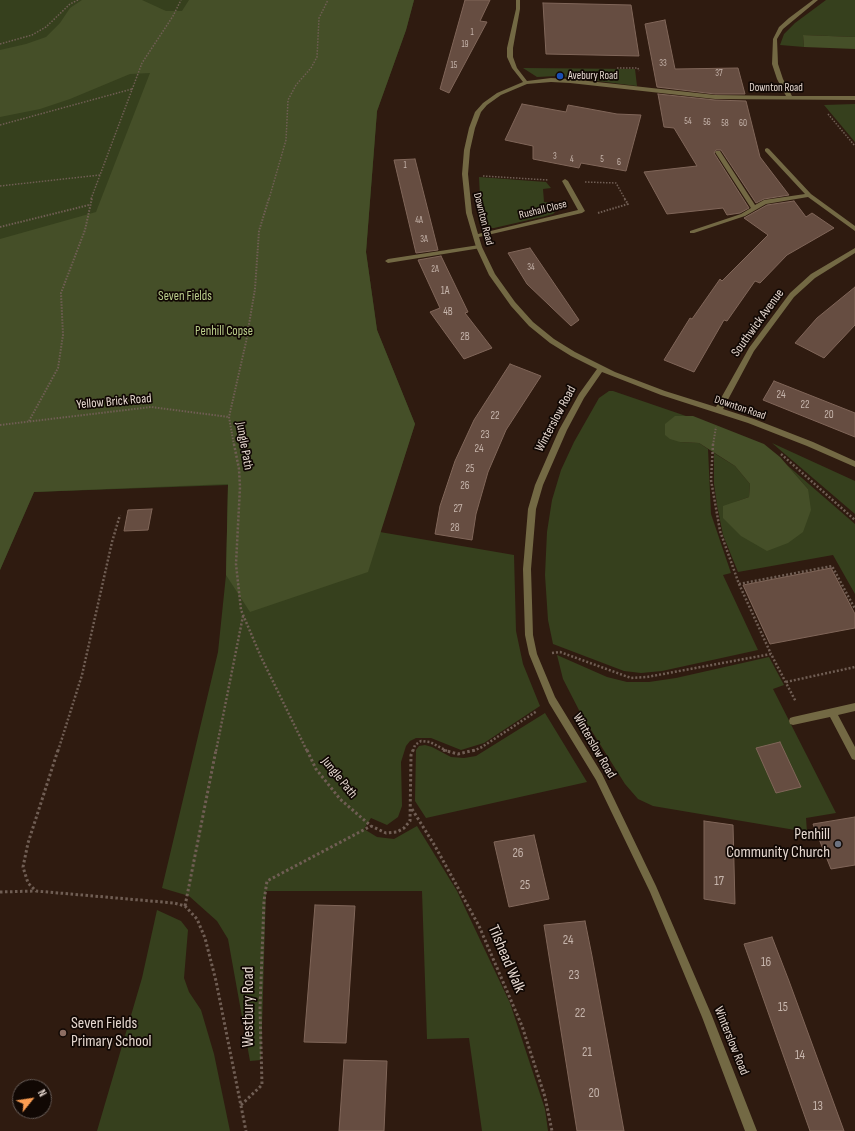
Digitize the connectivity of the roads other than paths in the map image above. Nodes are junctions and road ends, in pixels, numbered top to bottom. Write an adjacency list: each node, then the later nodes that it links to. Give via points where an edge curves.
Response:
1 (518, 0): 3 (street, via 510,57)
2 (816, 0): 4 (street, via 791,19 775,39 775,64)
3 (526, 83): 4 (street, Downton Road, via 551,80 716,97); 13 (street, Downton Road, via 499,94 485,104 478,112 472,128 465,174 468,206)
4 (790, 98): 5 (street, Downton Road)
5 (855, 98)
6 (767, 150): 9 (street)
7 (718, 152): 10 (street)
8 (565, 181): 13 (street, Rushall Close, via 582,211)
9 (809, 195): 10 (street, via 764,202); 11 (street)
10 (754, 208): 12 (street, via 743,215)
11 (855, 228)
12 (692, 232)
13 (476, 236): 14 (street, Downton Road)
14 (479, 247): 16 (street); 17 (street, Downton Road, via 492,275 531,324 552,341)
15 (855, 250): 18 (street, Southwick Avenue, via 813,276 792,295 751,350)
16 (388, 261)
17 (601, 368): 18 (street, Downton Road, via 663,393); 24 (street, Winterslow Road, via 581,396 563,430 539,485 532,509 527,569 529,635 533,654 552,700 599,777 654,889 708,1016)
18 (718, 411): 19 (street, Downton Road, via 810,444)
19 (855, 464)
20 (855, 707): 21 (street)
21 (832, 712): 22 (street); 23 (street)
22 (793, 721)
23 (855, 756)
24 (751, 1131)

